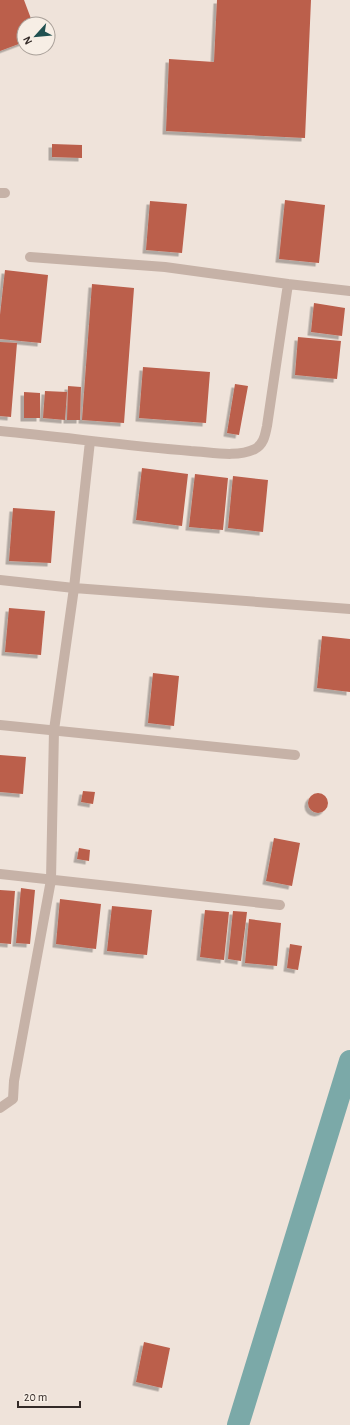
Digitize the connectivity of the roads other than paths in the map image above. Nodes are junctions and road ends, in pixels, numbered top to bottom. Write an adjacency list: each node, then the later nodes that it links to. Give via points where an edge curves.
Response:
1 (30, 257): 2 (street, via 165,267)
2 (288, 284): 3 (street); 5 (street, via 267,426 264,440 256,448 243,453 229,453)
3 (350, 291)
4 (0, 431): 5 (street)
5 (90, 441): 7 (street)
6 (0, 580): 7 (street)
7 (74, 588): 8 (street); 10 (street)
8 (350, 609)
9 (0, 725): 10 (street)
10 (54, 730): 11 (street); 13 (street)
11 (295, 755)
12 (0, 874): 13 (street)
13 (51, 880): 14 (street); 15 (street, via 14,1081 13,1099)
14 (280, 905)
15 (0, 1108)

